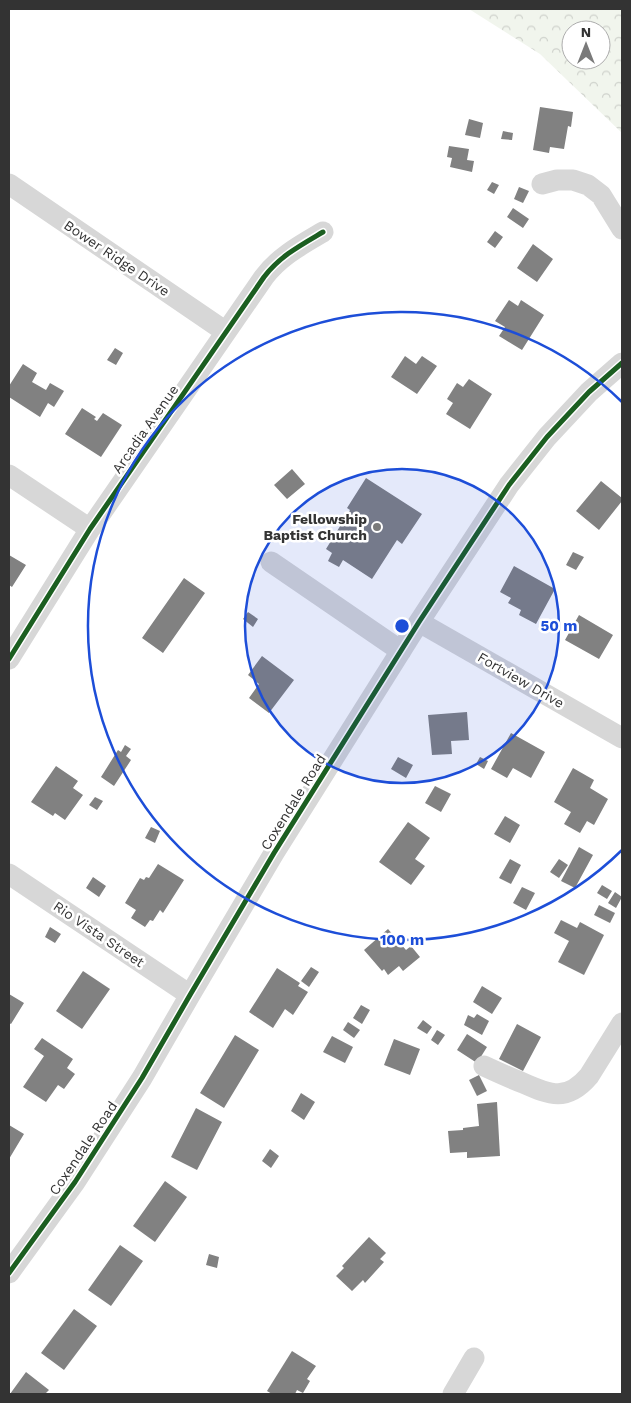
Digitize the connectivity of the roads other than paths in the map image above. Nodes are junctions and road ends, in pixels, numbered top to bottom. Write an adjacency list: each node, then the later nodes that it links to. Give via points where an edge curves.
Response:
1 (9, 184): 5 (street, Bower Ridge Drive)
2 (542, 184): 3 (street, via 573,180 588,185 602,195)
3 (622, 229)
4 (323, 232): 5 (street, Arcadia Avenue, via 273,266)
5 (226, 332): 8 (street, Arcadia Avenue)
6 (622, 363): 10 (street, Coxendale Road, via 589,392 547,437 509,485)
7 (9, 475): 8 (street)
8 (90, 528): 12 (street, Arcadia Avenue)
9 (270, 562): 11 (street)
10 (419, 622): 11 (street, Coxendale Road); 13 (street, Fortview Drive)
11 (401, 651): 15 (street, Coxendale Road, via 274,853)
12 (9, 659)
13 (622, 738)
14 (9, 874): 15 (street, Rio Vista Street)
15 (190, 995): 18 (street, Coxendale Road, via 142,1078 75,1182)
16 (622, 1023): 17 (street, via 589,1076 574,1090 561,1094 546,1093)
17 (484, 1066)
18 (9, 1273)
19 (474, 1358): 20 (street)
20 (453, 1394)

